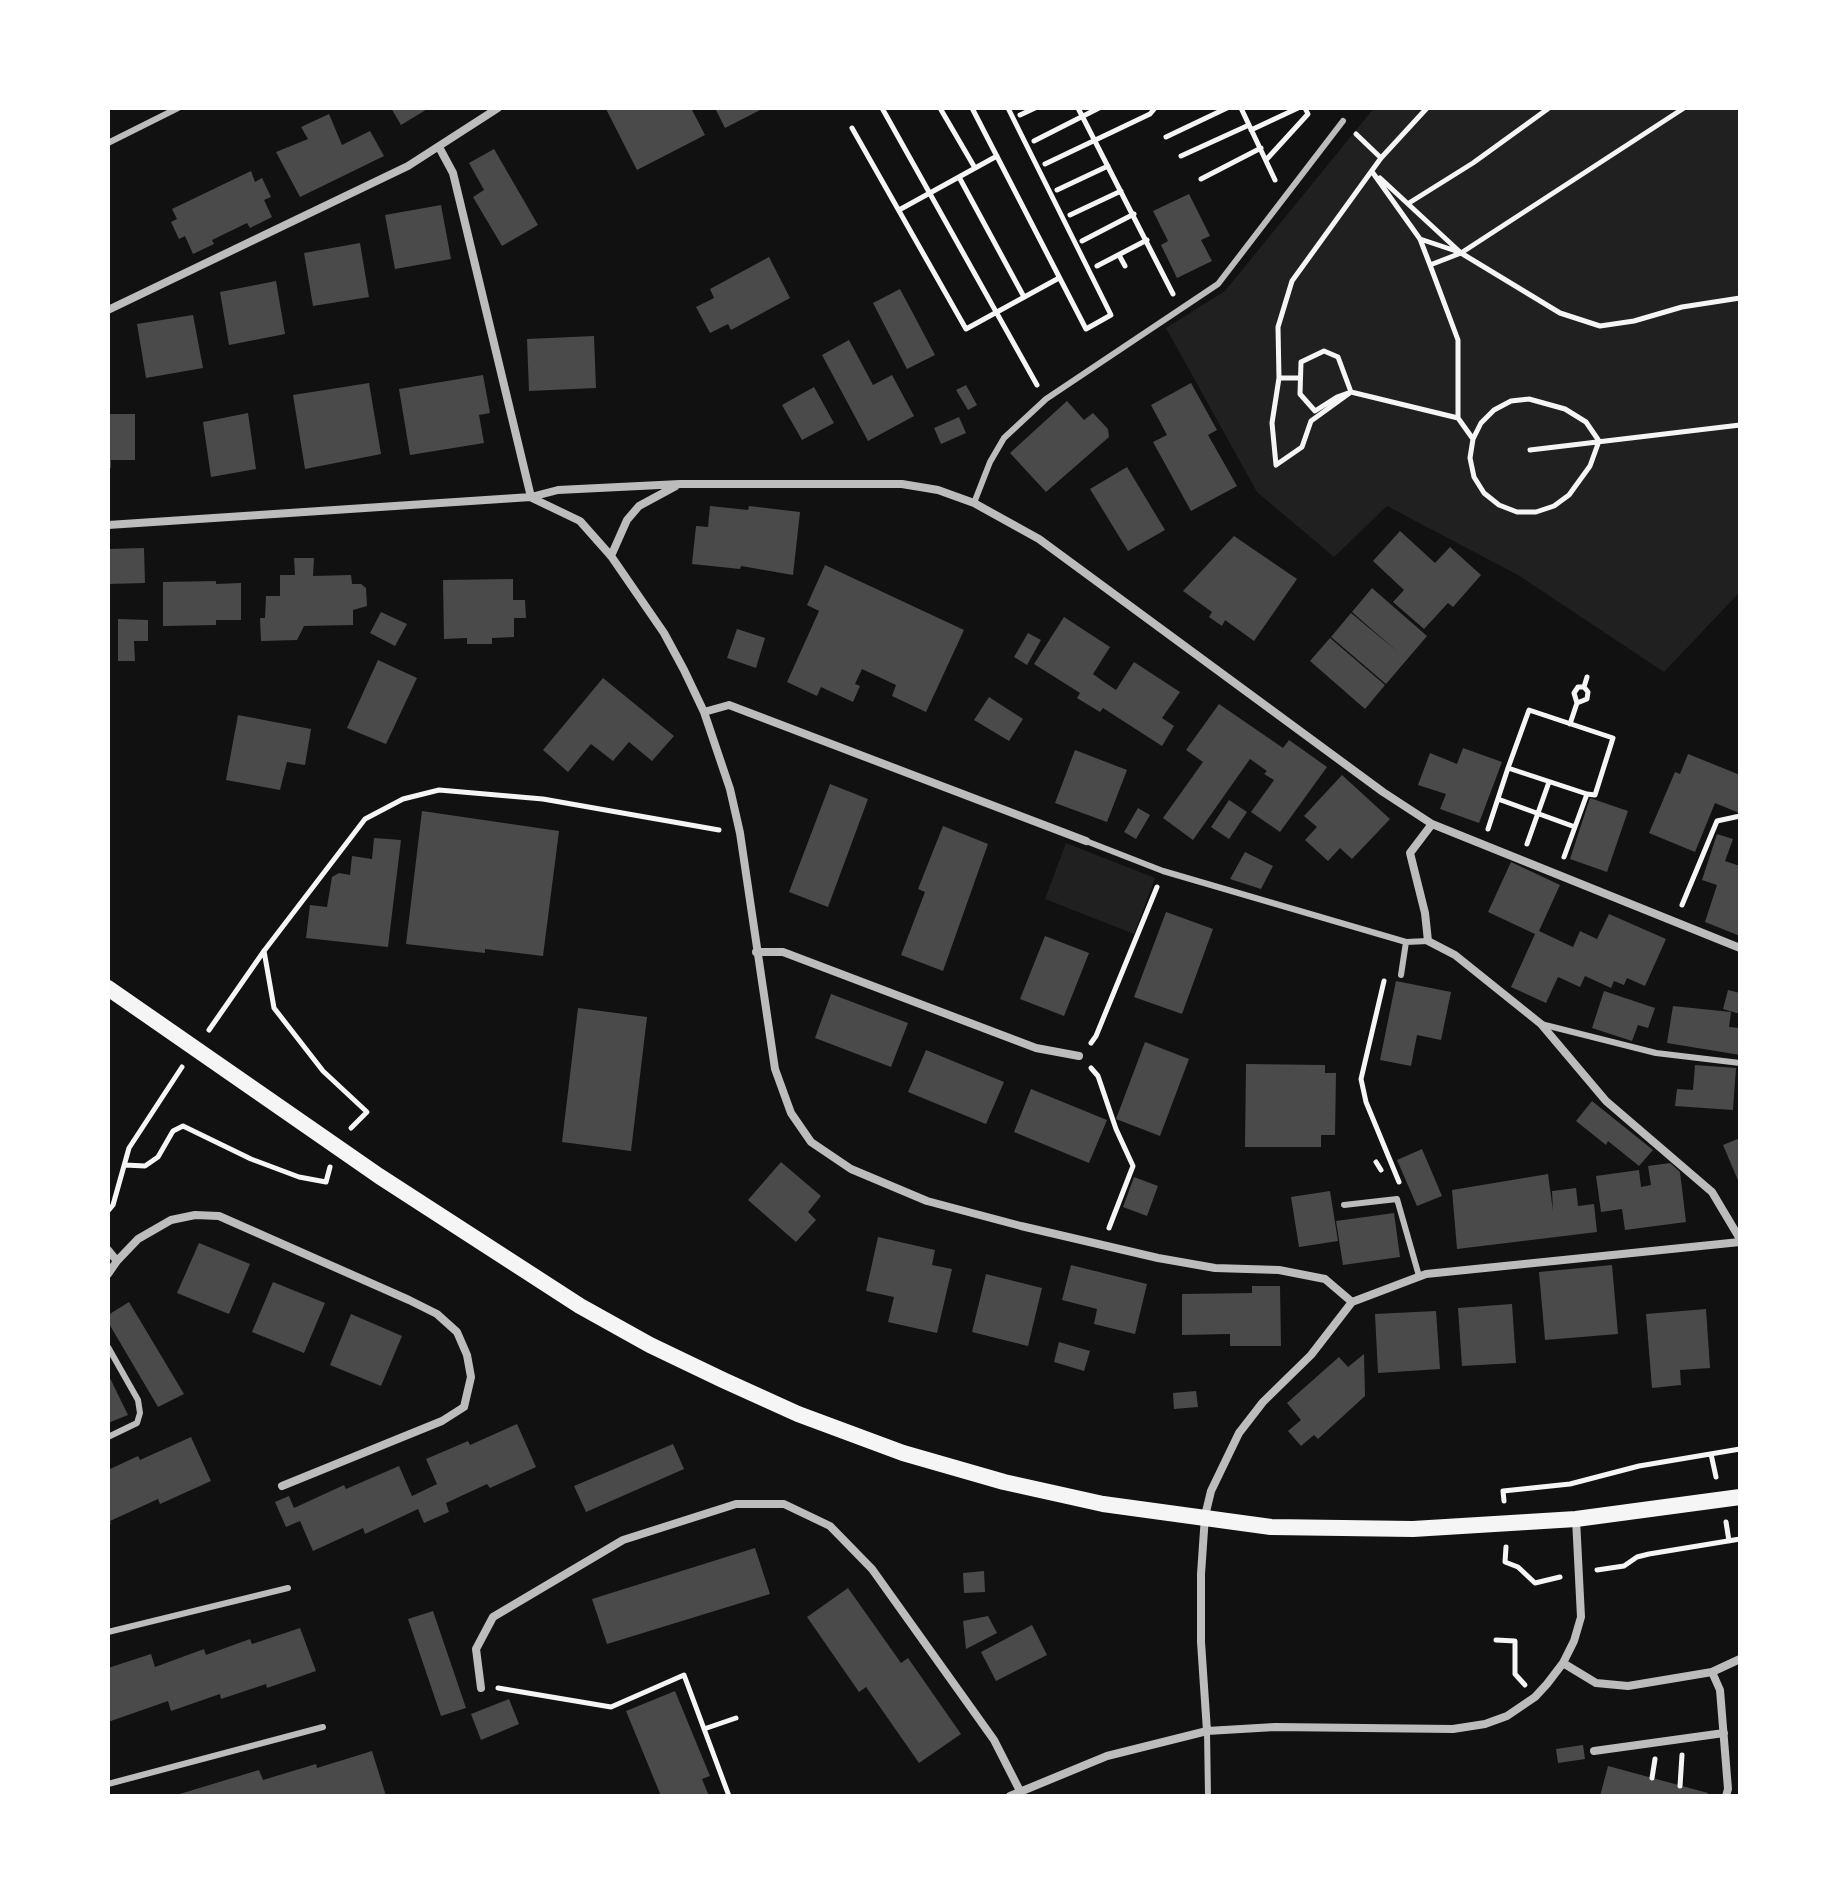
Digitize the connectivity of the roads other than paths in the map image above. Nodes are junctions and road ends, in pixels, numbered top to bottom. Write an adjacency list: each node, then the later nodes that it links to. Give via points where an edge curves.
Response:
1 (178, 108): 4 (lane)
2 (498, 108): 5 (street)
3 (1343, 121): 9 (lane, via 1218,284 1046,399 1004,438)
4 (108, 143)
5 (439, 147): 6 (street); 8 (street, via 453,173)
6 (108, 310)
7 (680, 484): 8 (street, via 558,490); 9 (street, via 902,484); 11 (street, via 639,506)
8 (531, 497): 10 (street); 11 (street, via 580,521)
9 (974, 503): 13 (street, via 1039,539)
10 (108, 525)
11 (611, 556): 12 (street, via 664,633)
12 (704, 712): 14 (street, via 729,705); 18 (street, via 740,833)
13 (1432, 824): 15 (street, via 1410,853); 17 (street)
14 (1086, 841): 16 (lane, via 1163,871)
15 (1428, 941): 16 (lane); 21 (street, via 1455,955)
16 (1406, 942): 19 (lane)
17 (1740, 948)
18 (756, 952): 22 (street, via 783,952 1036,1048); 30 (street, via 775,1069 791,1113 811,1142 851,1169 927,1201 1158,1258 1325,1279)
19 (1401, 975)
20 (108, 988): 35 (main road, via 379,1176 580,1306 723,1380 903,1453 1103,1504 1271,1527 1413,1529)
21 (1541, 1024): 23 (lane, via 1656,1053); 25 (street, via 1606,1101 1712,1192)
22 (1079, 1056)
23 (1740, 1063)
24 (1344, 1205): 29 (lane, via 1397,1199)
25 (1740, 1240): 29 (street)
26 (108, 1250): 27 (street)
27 (117, 1261): 28 (street); 33 (street, via 138,1239 171,1220 219,1216 423,1307 457,1332 471,1377 464,1407 442,1421)
28 (108, 1274)
29 (1419, 1276): 30 (street)
30 (1352, 1302): 43 (street, via 1239,1433 1205,1516 1201,1642)
31 (108, 1347): 32 (lane, via 140,1413 137,1423)
32 (108, 1437)
33 (282, 1486)
34 (1740, 1497): 35 (main road)
35 (1576, 1519): 39 (street, via 1581,1617)
36 (288, 1588): 37 (lane)
37 (108, 1632)
38 (1739, 1657): 40 (street)
39 (1563, 1663): 40 (street, via 1596,1683 1612,1686); 43 (street, via 1535,1697 1485,1724 1453,1729)
40 (1712, 1672): 44 (street, via 1720,1690)
41 (481, 1688): 47 (street, via 476,1649 493,1617 623,1540 736,1504 784,1504 830,1526 872,1569 994,1740)
42 (323, 1727): 46 (lane)
43 (1207, 1731): 47 (street, via 1107,1756); 49 (lane)
44 (1724, 1733): 45 (street); 50 (street)
45 (1594, 1751)
46 (108, 1784)
47 (1020, 1791): 48 (street)
48 (1010, 1796)
49 (1208, 1796)
50 (1726, 1796)

